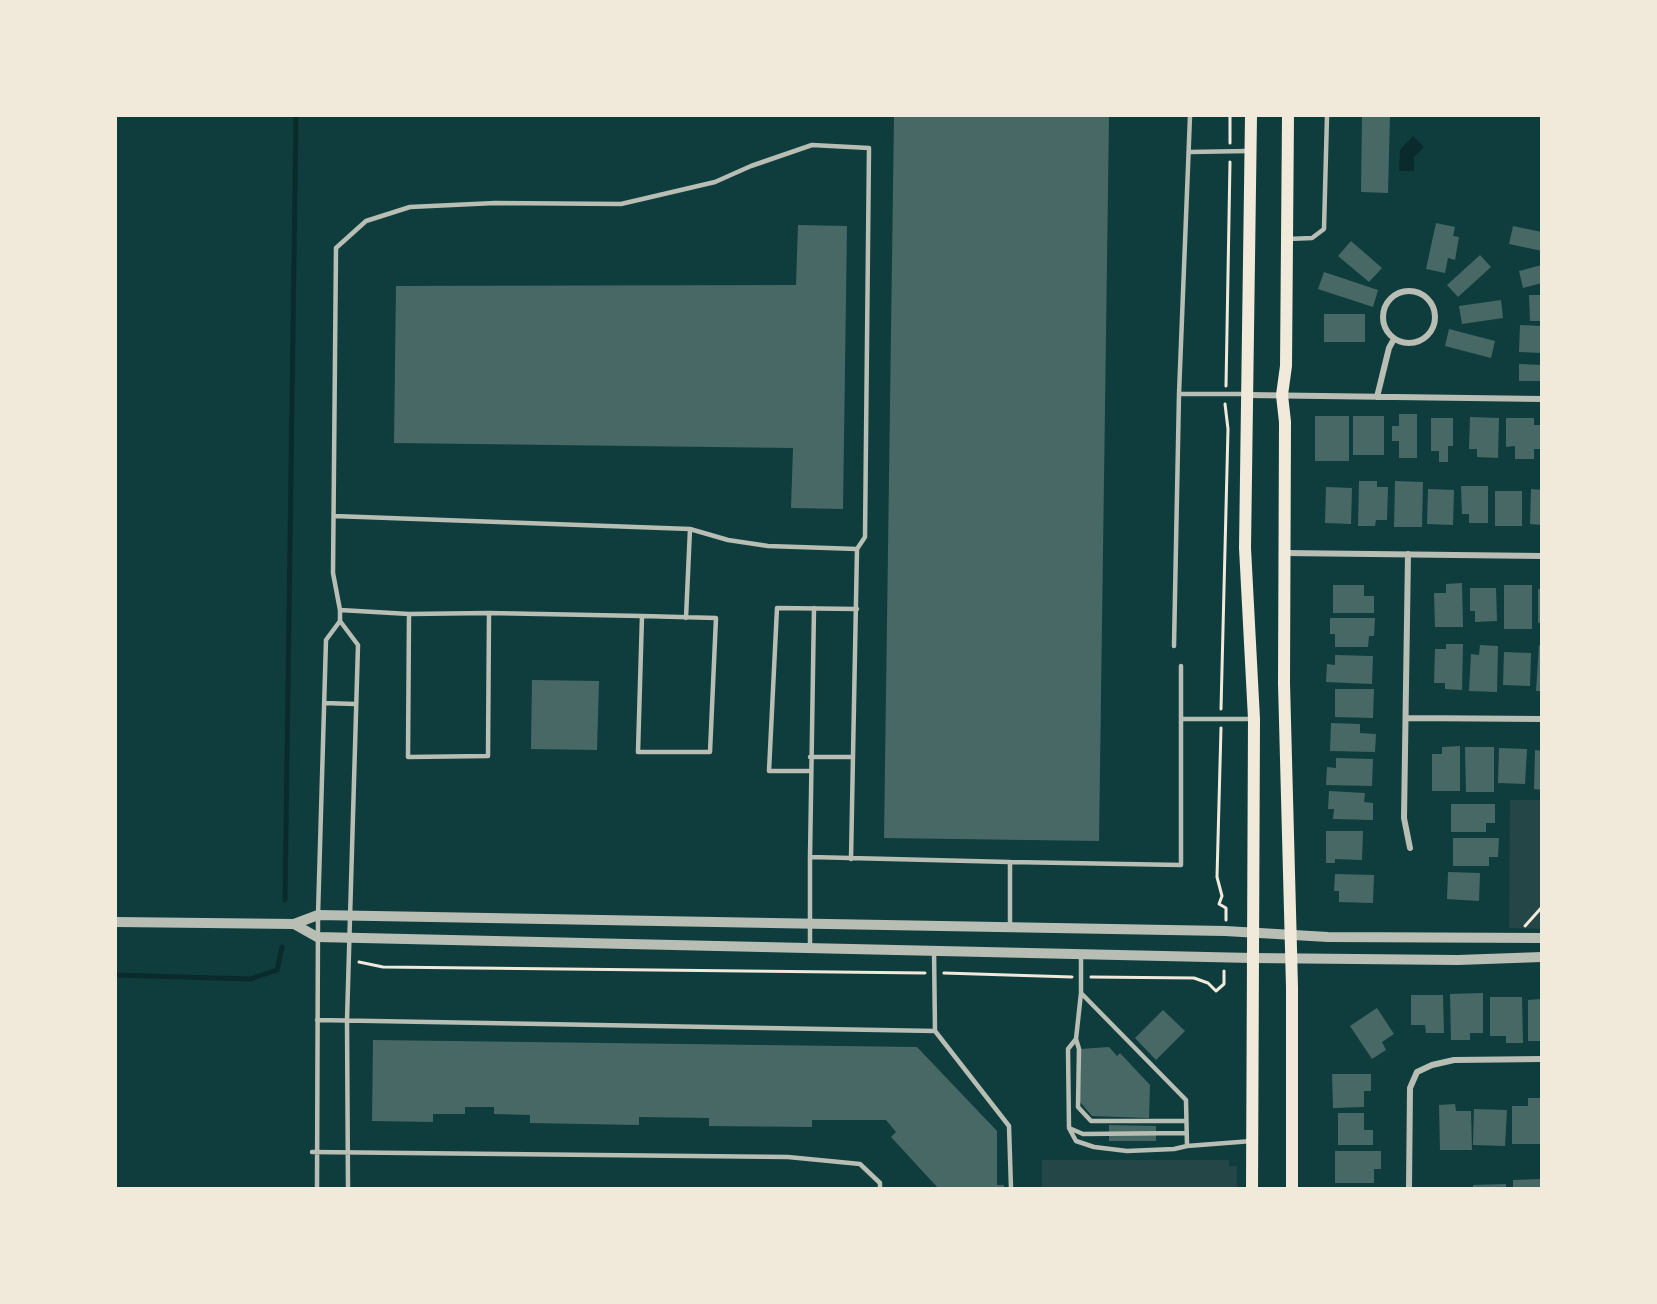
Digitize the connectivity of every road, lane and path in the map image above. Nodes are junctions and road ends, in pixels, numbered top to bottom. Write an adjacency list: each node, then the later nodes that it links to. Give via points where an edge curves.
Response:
1 (1190, 116): 8 (lane)
2 (1230, 116): 6 (path)
3 (1251, 116): 7 (main road)
4 (1288, 116): 9 (main road)
5 (1327, 116): 9 (lane, via 1324,229 1312,238)
6 (1230, 151): 7 (lane); 8 (lane); 12 (path)
7 (1251, 151): 13 (main road)
8 (1189, 152): 11 (lane)
9 (1285, 239): 14 (main road, via 1286,366)
10 (1394, 339): 10 (street, via 1408,344 1423,340 1433,329 1436,314 1425,296 1410,291 1396,294 1385,306 1383,322); 15 (street)
11 (1179, 394): 12 (lane); 31 (lane)
12 (1226, 394): 13 (lane); 37 (path)
13 (1248, 394): 14 (street); 38 (main road, via 1245,548)
14 (1282, 395): 15 (street); 20 (main road)
15 (1377, 397): 16 (street)
16 (1542, 399)
17 (334, 516): 18 (lane); 19 (lane, via 336,248 366,221 410,207 621,204 715,182 751,165 812,145 869,148 865,537); 24 (lane, via 333,573)
18 (690, 528): 19 (lane, via 728,540 768,546); 29 (lane)
19 (857, 549): 25 (lane)
20 (1283, 553): 21 (street); 56 (main road)
21 (1408, 554): 22 (street); 35 (street)
22 (1542, 556)
23 (814, 608): 25 (lane); 40 (lane); 42 (lane, via 777,608 769,771)
24 (340, 609): 26 (lane); 30 (lane)
25 (857, 609): 41 (lane)
26 (409, 614): 27 (lane); 27 (lane, via 408,757 488,756)
27 (489, 614): 28 (lane)
28 (642, 616): 29 (lane); 29 (lane, via 638,752 710,752 716,618)
29 (686, 618)
30 (340, 621): 33 (lane, via 326,640); 34 (lane, via 358,645)
31 (1174, 646)
32 (1181, 666): 36 (lane)
33 (324, 703): 34 (lane); 49 (lane)
34 (355, 704): 50 (lane)
35 (1407, 718): 39 (street); 43 (street, via 1404,818)
36 (1182, 719): 37 (lane); 46 (lane, via 1181,865)
37 (1221, 719): 38 (lane); 48 (path, via 1217,877 1222,896 1219,904)
38 (1254, 719): 55 (main road)
39 (1542, 719)
40 (810, 757): 41 (lane); 42 (lane)
41 (851, 757): 45 (lane)
42 (810, 771): 44 (lane)
43 (1410, 848)
44 (810, 857): 45 (lane); 52 (lane)
45 (850, 859): 46 (lane)
46 (1010, 862): 54 (lane)
47 (1542, 907): 60 (path, via 1525,923)
48 (1226, 908)
49 (318, 915): 50 (street); 53 (street); 57 (lane)
50 (351, 916): 52 (street); 58 (lane)
51 (116, 922): 53 (street)
52 (810, 923): 54 (street); 61 (lane)
53 (294, 924): 57 (street)
54 (1010, 928): 55 (street)
55 (1253, 932): 56 (street); 65 (main road)
56 (1290, 934): 60 (street); 66 (main road)
57 (317, 937): 58 (street); 72 (lane)
58 (351, 937): 61 (street); 73 (lane)
59 (1542, 938): 60 (street)
60 (1525, 939)
61 (810, 947): 62 (street)
62 (934, 950): 63 (street); 68 (lane)
63 (1081, 955): 65 (street); 69 (lane)
64 (1542, 957): 66 (street)
65 (1252, 958): 66 (street); 80 (main road)
66 (1291, 958): 89 (main road)
67 (371, 963): 68 (path, via 383,967)
68 (934, 973): 69 (path); 74 (lane)
69 (1081, 977): 70 (path, via 1194,978 1216,991); 71 (lane)
70 (1224, 984)
71 (1081, 993): 75 (lane); 77 (lane, via 1186,1100)
72 (317, 1020): 73 (lane); 82 (lane)
73 (347, 1020): 74 (lane); 83 (lane)
74 (935, 1031): 87 (lane, via 1009,1126)
75 (1076, 1039): 77 (lane, via 1078,1107 1091,1121); 78 (lane, via 1068,1049)
76 (1542, 1059): 90 (street, via 1454,1060 1417,1072 1410,1088)
77 (1186, 1121): 79 (lane)
78 (1069, 1128): 79 (lane, via 1083,1134); 81 (lane, via 1076,1141 1094,1148 1158,1150)
79 (1185, 1133): 81 (lane)
80 (1252, 1141): 81 (lane); 88 (main road)
81 (1187, 1146)
82 (315, 1152): 83 (lane); 84 (lane)
83 (348, 1154): 85 (lane); 86 (lane, via 788,1158 861,1164 880,1183)
84 (317, 1188)
85 (348, 1188)
86 (880, 1188)
87 (1011, 1188)
88 (1252, 1188)
89 (1292, 1188)
90 (1409, 1188)

